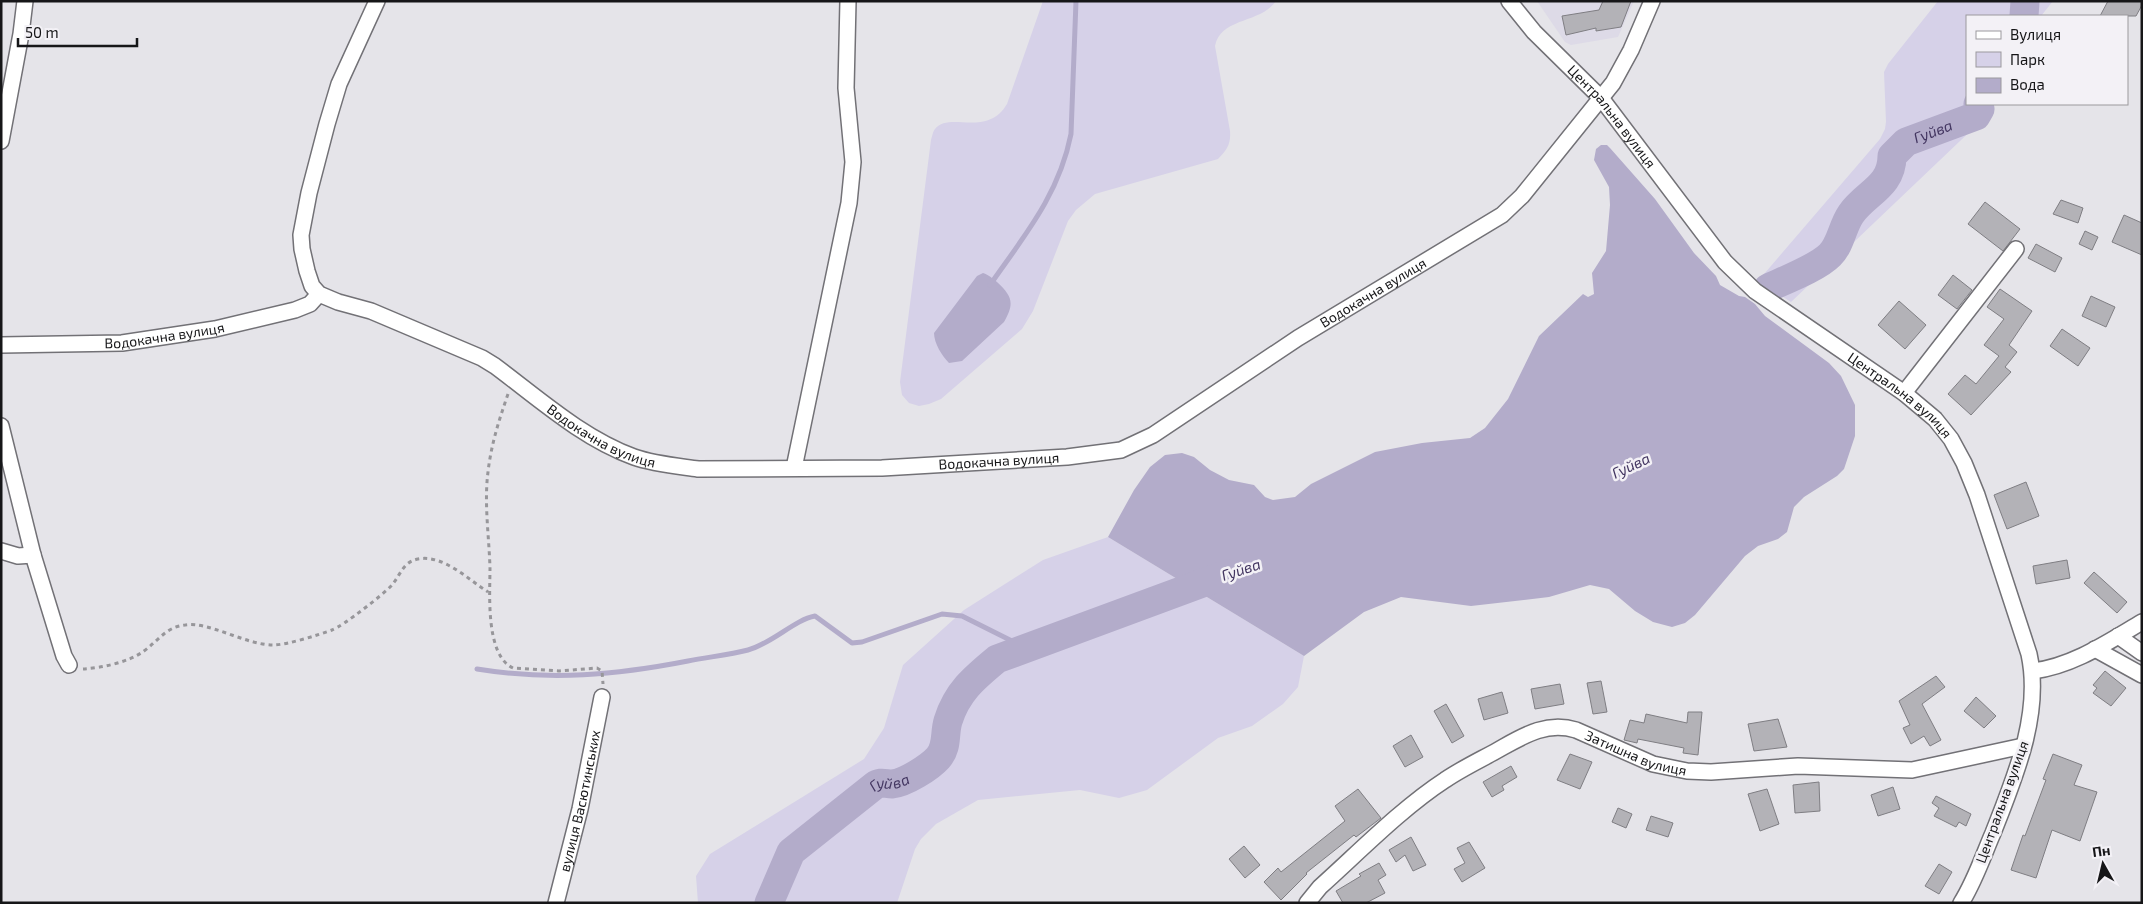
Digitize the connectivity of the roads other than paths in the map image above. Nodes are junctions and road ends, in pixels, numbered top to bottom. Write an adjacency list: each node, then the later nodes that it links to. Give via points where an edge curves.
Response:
1 (26, 1): 7 (street)
2 (377, 1): 9 (street, via 340,84 304,220 302,249 309,278)
3 (848, 1): 13 (street, via 846,88 853,162 849,203)
4 (1510, 1): 6 (street, Центральна вулиця, via 1534,32)
5 (1652, 1): 6 (street, Водокачна вулиця, via 1627,57)
6 (1601, 98): 11 (street, Центральна вулиця, via 1738,277); 13 (street, Водокачна вулиця, via 1522,196 1502,215 1298,338 1153,435 1121,450 1067,457 882,468)
7 (1, 141)
8 (2016, 250): 11 (street)
9 (319, 294): 10 (street, Водокачна вулиця, via 310,304 295,310 215,329 122,343); 13 (street, Водокачна вулиця, via 371,310 482,358 582,430 634,457 698,469)
10 (1, 345)
11 (1904, 393): 21 (street, Центральна вулиця, via 1946,433 1964,463 1997,554)
12 (1, 426): 15 (street)
13 (794, 468)
14 (1, 551): 15 (street, via 18,556)
15 (33, 555): 20 (street)
16 (2142, 622): 17 (street)
17 (2118, 636): 18 (street); 19 (street)
18 (2095, 649): 21 (street, via 2058,666); 22 (street)
19 (2142, 653)
20 (69, 665)
21 (2033, 671): 24 (street, Центральна вулиця)
22 (2142, 675)
23 (602, 697): 25 (street, вулиця Васютинських, via 580,809)
24 (2024, 746): 26 (street, Затишна вулиця, via 1912,770 1798,766 1687,771 1653,764 1576,730 1552,726 1526,735 1446,779 1379,834); 27 (street, Центральна вулиця, via 2002,810)
25 (556, 903)
26 (1306, 903)
27 (1961, 903)

